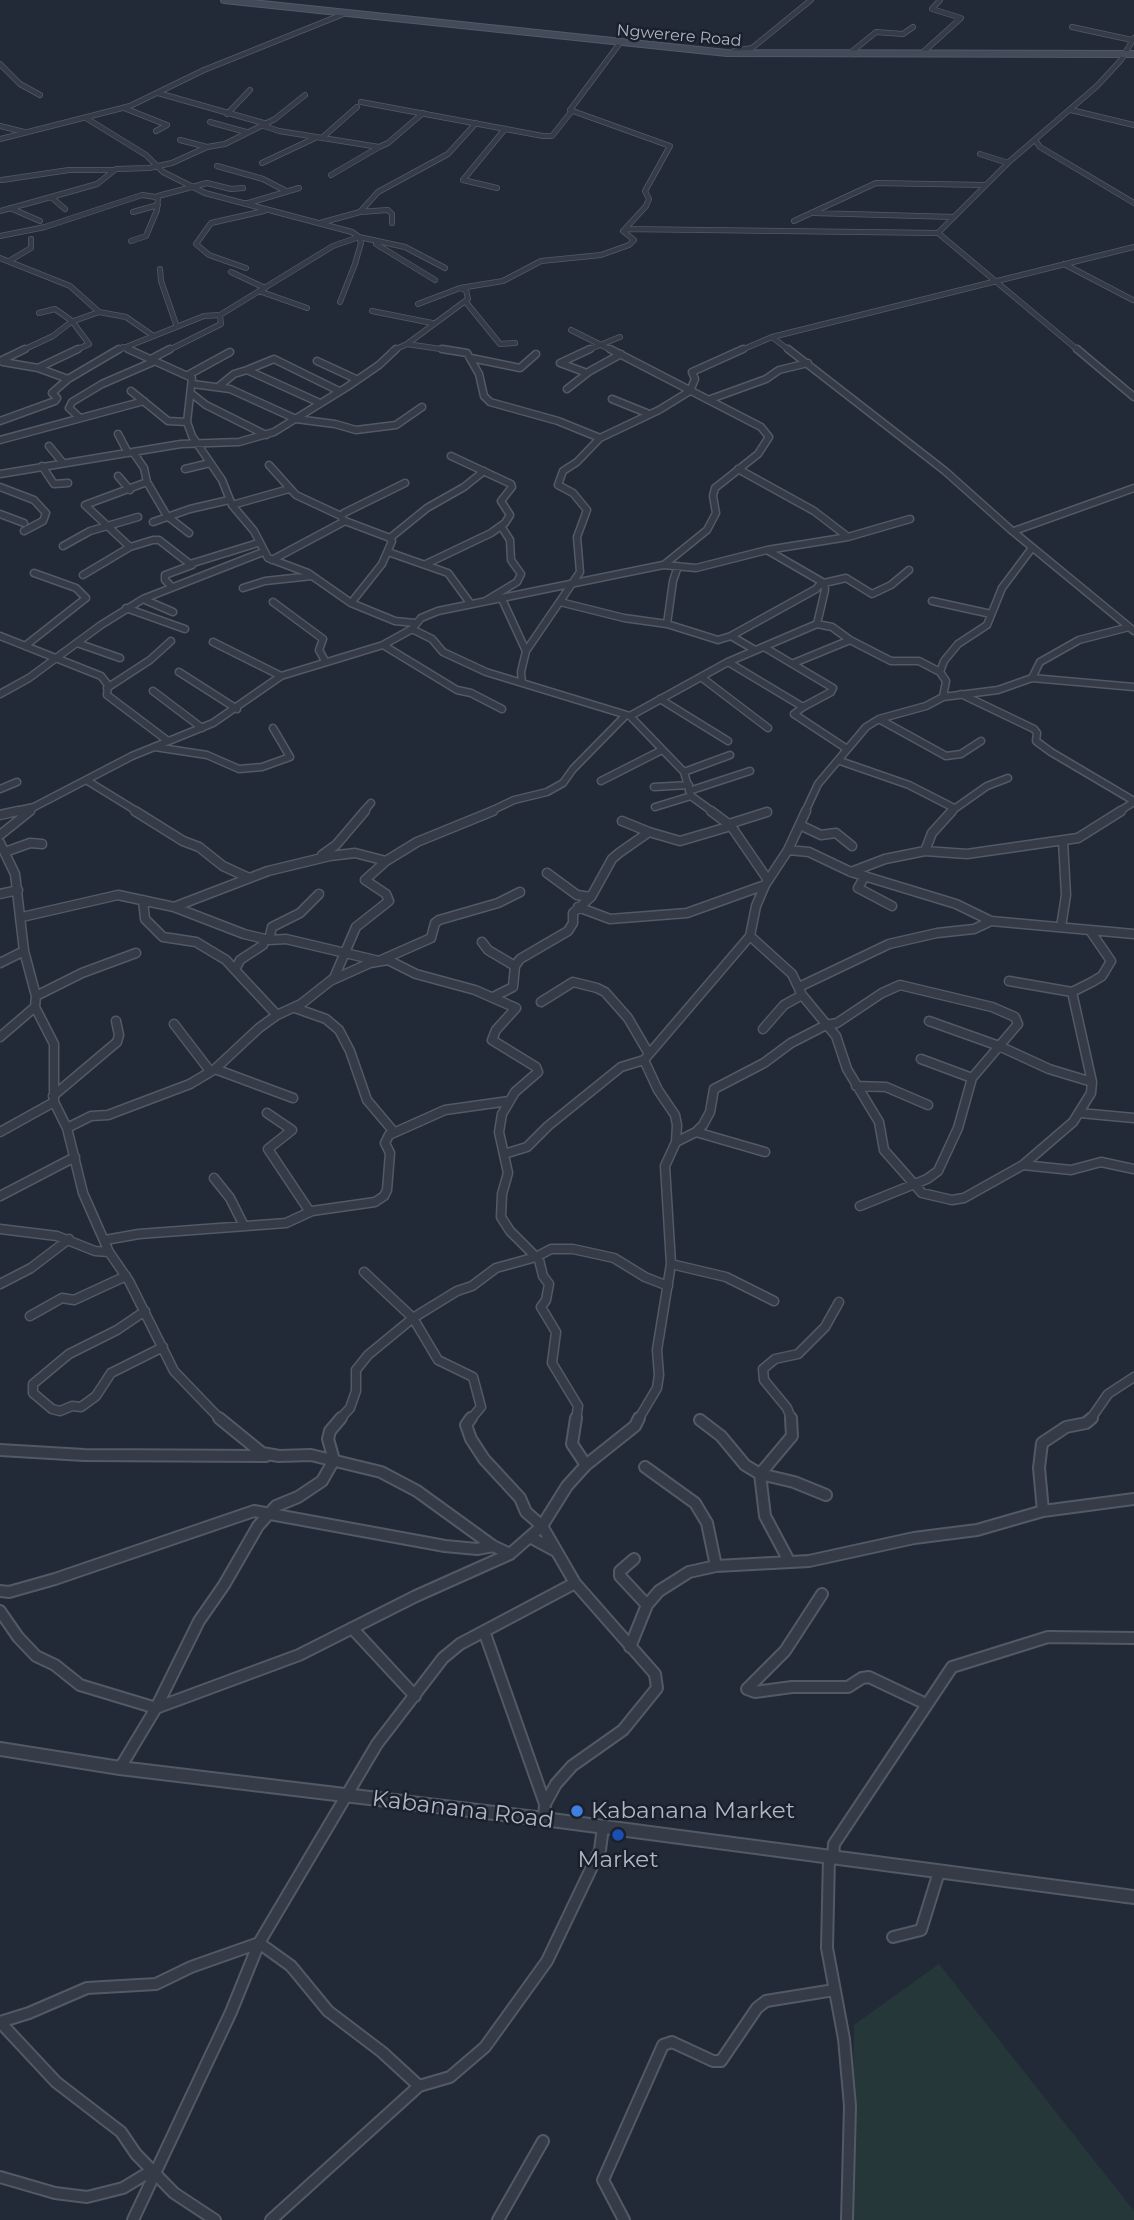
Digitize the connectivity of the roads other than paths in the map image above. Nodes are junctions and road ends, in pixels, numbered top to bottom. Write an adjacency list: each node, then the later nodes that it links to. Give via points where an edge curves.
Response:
1 (224, 0): 4 (main road, Ngwerere Road)
2 (811, 0): 11 (street, via 752,48)
3 (940, 0): 13 (street, via 932,9 961,18)
4 (346, 13): 10 (main road, Ngwerere Road); 18 (street)
5 (1101, 23): 8 (street)
6 (913, 27): 12 (street, via 904,34 876,32)
7 (1072, 27): 8 (street)
8 (1091, 30): 9 (street)
9 (1133, 39): 14 (street)
10 (620, 43): 11 (main road, Ngwerere Road); 23 (street)
11 (727, 53): 12 (main road, Ngwerere Road)
12 (849, 54): 13 (main road, Ngwerere Road)
13 (921, 54): 14 (main road, Ngwerere Road)
14 (1125, 54): 15 (main road, Ngwerere Road); 22 (street)
15 (1134, 54)
16 (0, 64): 19 (street, via 20,84)
17 (250, 90): 25 (street)
18 (158, 93): 21 (street); 25 (street)
19 (40, 95)
20 (305, 95): 29 (street)
21 (124, 108): 26 (street); 33 (street, via 167,125)
22 (1071, 110): 30 (street); 39 (street)
23 (571, 112): 32 (street, via 552,136); 73 (street, via 670,146 645,191 646,206)
24 (423, 113): 28 (street); 36 (street, via 359,104); 41 (street)
25 (227, 114): 29 (street)
26 (86, 118): 34 (street); 45 (street)
27 (210, 122): 35 (street)
28 (476, 123): 32 (street); 66 (street, via 444,156 378,192)
29 (265, 125): 35 (street); 36 (street)
30 (1134, 125)
31 (0, 126): 34 (street)
32 (505, 129): 54 (street, via 463,180)
33 (156, 131)
34 (25, 132): 37 (street)
35 (246, 132): 40 (street, via 225,144)
36 (320, 137): 41 (street); 43 (street)
37 (0, 139)
38 (180, 140): 40 (street)
39 (1035, 140): 44 (street); 58 (street)
40 (207, 147): 45 (street)
41 (379, 147): 48 (street)
42 (980, 154): 44 (street)
43 (262, 163)
44 (1009, 163): 50 (street)
45 (158, 166): 47 (street); 51 (street)
46 (217, 166): 55 (street)
47 (115, 170): 49 (street, via 64,170); 56 (street, via 97,184)
48 (331, 175)
49 (2, 180)
50 (985, 186): 67 (street, via 876,183); 68 (street)
51 (193, 187): 52 (street, via 209,183); 57 (street); 59 (street)
52 (243, 188)
53 (299, 188): 55 (street)
54 (497, 188)
55 (286, 191): 59 (street)
56 (51, 197): 61 (street); 62 (street)
57 (156, 197): 60 (street); 75 (street, via 145,194 45,227)
58 (1134, 203)
59 (245, 204): 63 (street)
60 (158, 205): 65 (street); 78 (street, via 146,236)
61 (10, 208): 64 (street); 69 (street)
62 (65, 209)
63 (268, 210): 72 (street); 85 (street, via 211,223 196,244 209,255)
64 (0, 211)
65 (133, 212)
66 (360, 212): 71 (street, via 388,210); 72 (street)
67 (811, 213): 68 (street); 70 (street)
68 (954, 218): 74 (street)
69 (40, 221)
70 (794, 221)
71 (392, 223)
72 (318, 224): 76 (street)
73 (625, 229): 74 (street); 91 (street, via 634,240 629,245 601,255 541,261 503,281)
74 (938, 233): 90 (street)
75 (0, 236)
76 (362, 237): 86 (street, via 405,247); 89 (street); 92 (street, via 332,246); 95 (street)
77 (31, 239): 83 (street, via 31,248)
78 (131, 241)
79 (1134, 247): 80 (street)
80 (1122, 250): 81 (street); 84 (street)
81 (1134, 256)
82 (0, 258): 83 (street)
83 (9, 261): 99 (street, via 61,282)
84 (1064, 264): 90 (street); 93 (street)
85 (246, 268)
86 (445, 268)
87 (160, 269): 105 (street)
88 (231, 272): 92 (street)
89 (435, 280)
90 (996, 282): 110 (street); 136 (street)
91 (460, 288): 94 (street, via 467,293); 96 (street)
92 (262, 289): 97 (street); 101 (street)
93 (1133, 300)
94 (465, 301): 104 (street); 111 (street, via 500,344)
95 (340, 302)
96 (418, 304)
97 (307, 308)
98 (372, 311): 104 (street)
99 (99, 312): 103 (street); 108 (street, via 126,317)
100 (39, 313): 103 (street, via 54,309)
101 (220, 315): 102 (street); 107 (street, via 221,324)
102 (190, 321): 105 (street); 107 (street)
103 (71, 323): 120 (street); 123 (street, via 89,344)
104 (432, 323): 112 (street)
105 (177, 327): 108 (street)
106 (571, 331): 113 (street)
107 (201, 333): 119 (street)
108 (152, 335): 114 (street)
109 (620, 337): 113 (street)
110 (772, 337): 122 (street); 134 (street, via 692,372 695,379)
111 (515, 343)
112 (407, 344): 118 (street, via 462,352); 128 (street)
113 (602, 344): 117 (street); 125 (street, via 560,363)
114 (123, 347): 119 (street); 127 (street)
115 (230, 352): 126 (street)
116 (536, 354): 118 (street, via 520,368)
117 (621, 354): 125 (street); 134 (street)
118 (471, 358): 149 (street, via 490,402)
119 (153, 360): 126 (street); 143 (street, via 72,402 69,408)
120 (0, 361): 123 (street)
121 (317, 362): 128 (street)
122 (808, 363): 138 (street); 182 (street)
123 (38, 368): 127 (street)
124 (247, 370): 130 (street); 133 (street, via 274,359); 140 (street)
125 (587, 373): 131 (street)
126 (188, 375): 129 (street)
127 (68, 379): 145 (street, via 52,393 55,401)
128 (356, 379): 133 (street)
129 (193, 384): 130 (street); 135 (street)
130 (218, 387): 144 (street)
131 (567, 389)
132 (131, 391): 139 (street)
133 (339, 391): 140 (street)
134 (690, 391): 138 (street); 142 (street)
135 (192, 394): 146 (street); 148 (street)
136 (1134, 397)
137 (612, 399): 142 (street)
138 (708, 400): 160 (street, via 761,427 769,437 758,454)
139 (144, 401): 143 (street); 146 (street, via 171,422)
140 (320, 403): 144 (street)
141 (422, 407): 144 (street, via 396,425 360,430)
142 (649, 414): 149 (street)
143 (80, 418): 150 (street)
144 (296, 419): 148 (street)
145 (0, 421)
146 (187, 422): 151 (street)
147 (118, 434): 153 (street)
148 (265, 435): 151 (street, via 239,442)
149 (600, 438): 203 (street, via 558,481 587,510 577,537 580,572)
150 (0, 440)
151 (195, 443): 153 (street); 156 (street)
152 (49, 446): 155 (street)
153 (131, 453): 155 (street); 164 (street, via 144,468)
154 (451, 456): 161 (street)
155 (63, 463): 158 (street)
156 (210, 463): 159 (street); 171 (street)
157 (269, 465): 169 (street)
158 (42, 466): 162 (street); 165 (street, via 54,484)
159 (185, 469)
160 (738, 469): 184 (street, via 814,511); 196 (street, via 713,492 716,513 708,530)
161 (484, 471): 180 (street, via 512,485 501,499 510,515); 185 (street, via 426,508)
162 (0, 472)
163 (118, 476): 170 (street)
164 (147, 482): 170 (street); 173 (street)
165 (68, 483)
166 (405, 483): 175 (street)
167 (0, 487): 181 (street, via 34,500 46,513 43,521)
168 (1134, 488): 182 (street)
169 (289, 489): 171 (street); 175 (street)
170 (130, 490): 179 (street, via 85,505)
171 (231, 502): 173 (street); 186 (street)
172 (0, 514): 178 (street)
173 (167, 516): 177 (street); 183 (street)
174 (138, 517): 179 (street)
175 (343, 519): 185 (street); 193 (street)
176 (910, 519): 184 (street)
177 (153, 522)
178 (24, 523)
179 (105, 526): 187 (street); 188 (street)
180 (502, 526): 195 (street); 208 (street, via 510,540 511,560 521,574 517,582)
181 (24, 531)
182 (1014, 531): 189 (street)
183 (189, 533)
184 (848, 537): 190 (street)
185 (390, 538): 192 (street)
186 (258, 543): 191 (street); 194 (street)
187 (63, 545)
188 (130, 547): 194 (street, via 159,540); 200 (street)
189 (1032, 548): 216 (street, via 1002,588); 221 (street)
190 (766, 551): 197 (street, via 696,568); 202 (street)
191 (263, 552): 193 (street); 204 (street)
192 (388, 552): 195 (street); 212 (street)
193 (272, 560): 201 (street)
194 (194, 564): 204 (street, via 165,575)
195 (426, 564): 213 (street, via 451,575)
196 (663, 565): 197 (street); 203 (street)
197 (678, 566): 217 (street)
198 (908, 570): 202 (street, via 872,594 846,578)
199 (34, 573): 229 (street, via 76,588 86,598)
200 (83, 575)
201 (312, 576): 205 (street); 212 (street)
202 (823, 582): 218 (street); 223 (street)
203 (571, 586): 207 (street); 211 (street)
204 (172, 587): 206 (street)
205 (243, 588)
206 (143, 599): 214 (street); 215 (street)
207 (502, 599): 208 (street); 232 (street)
208 (488, 600): 213 (street)
209 (932, 601): 216 (street)
210 (273, 602): 235 (street, via 323,639 319,650)
211 (560, 602): 217 (street); 232 (street)
212 (351, 603): 219 (street)
213 (470, 603): 219 (street, via 427,615)
214 (126, 608): 220 (street); 227 (street)
215 (173, 612)
216 (991, 614): 239 (street, via 986,625 958,644)
217 (667, 624): 223 (street, via 718,640)
218 (817, 624): 224 (street, via 832,627); 230 (street)
219 (413, 626): 228 (street); 243 (street, via 447,655)
220 (185, 629)
221 (1132, 629): 242 (street, via 1079,640 1040,662)
222 (0, 636): 229 (street)
223 (731, 636): 231 (street)
224 (850, 640): 237 (street); 239 (street, via 891,661 919,661)
225 (171, 641): 245 (street)
226 (213, 642): 240 (street)
227 (78, 643): 233 (street); 234 (street)
228 (383, 645): 235 (street); 253 (street, via 457,690)
229 (25, 646): 234 (street)
230 (764, 647): 231 (street); 237 (street)
231 (755, 650): 236 (street)
232 (526, 651): 243 (street)
233 (120, 658)
234 (56, 660): 245 (street, via 101,676); 247 (street)
235 (325, 661): 240 (street)
236 (728, 662): 241 (street); 251 (street)
237 (794, 663): 251 (street, via 832,688)
238 (179, 672): 252 (street)
239 (940, 672): 249 (street, via 946,681)
240 (281, 676): 252 (street)
241 (701, 677): 250 (street); 258 (street)
242 (1031, 678): 244 (street); 248 (street, via 998,690)
243 (522, 683): 254 (street)
244 (1134, 687)
245 (107, 688): 259 (street, via 107,695)
246 (153, 691): 256 (street)
247 (0, 694)
248 (961, 694): 249 (street); 276 (street, via 1034,729 1036,741 1051,752)
249 (943, 697): 255 (street)
250 (660, 699): 254 (street); 260 (street)
251 (803, 707): 263 (street, via 794,714)
252 (237, 709): 256 (street)
253 (502, 709)
254 (627, 716): 264 (street); 296 (street, via 563,783 417,842)
255 (879, 719): 261 (street, via 946,756 961,754); 263 (street, via 860,732)
256 (202, 728): 259 (street)
257 (273, 728): 262 (street, via 290,757 255,768 239,769 207,755)
258 (768, 728)
259 (168, 741): 262 (street)
260 (728, 741)
261 (981, 741)
262 (155, 747): 270 (street)
263 (847, 749): 266 (street)
264 (662, 750): 268 (street); 271 (street)
265 (730, 755): 268 (street)
266 (840, 761): 280 (street, via 909,785); 285 (street, via 813,792)
267 (750, 771): 275 (street)
268 (684, 772): 275 (street)
269 (1008, 778): 280 (street)
270 (86, 780): 278 (street); 300 (street)
271 (601, 781)
272 (17, 782): 274 (street)
273 (654, 787): 275 (street)
274 (0, 789)
275 (690, 791): 279 (street); 284 (street)
276 (1134, 802): 288 (street, via 1079,838)
277 (371, 803): 295 (street, via 328,852)
278 (34, 807): 282 (street); 287 (street)
279 (655, 807)
280 (954, 807): 293 (street, via 932,833)
281 (766, 812): 284 (street)
282 (0, 816)
283 (622, 821): 286 (street)
284 (730, 825): 286 (street, via 680,841); 301 (street)
285 (800, 825): 291 (street, via 821,835 836,833); 292 (street)
286 (649, 832): 306 (street, via 612,859)
287 (0, 835)
288 (1063, 841): 293 (street, via 967,854); 313 (street, via 1066,895)
289 (0, 843): 294 (street)
290 (42, 844): 294 (street, via 30,843)
291 (852, 846)
292 (788, 850): 297 (street, via 809,852); 301 (street)
293 (925, 850): 297 (street)
294 (5, 852): 302 (street)
295 (316, 858): 296 (street, via 355,853); 300 (street)
296 (386, 861): 319 (street, via 365,880 389,901 356,927)
297 (851, 872): 299 (street)
298 (547, 873): 306 (street, via 577,895)
299 (865, 876): 308 (street, via 858,888); 312 (street, via 956,904)
300 (249, 878): 309 (street)
301 (766, 882): 310 (street, via 687,913 610,919); 316 (street)
302 (18, 890): 304 (street); 311 (street)
303 (520, 892): 322 (street, via 439,920 431,939)
304 (0, 894)
305 (319, 894): 317 (street, via 300,913 272,927)
306 (591, 897): 310 (street)
307 (143, 900): 309 (street); 311 (street, via 118,895); 325 (street, via 145,919 163,937 196,942)
308 (892, 906)
309 (173, 907): 317 (street)
310 (578, 907): 324 (street, via 568,931)
311 (22, 917): 320 (street)
312 (991, 922): 313 (street); 328 (street, via 889,944)
313 (1062, 927): 314 (street)
314 (1091, 932): 315 (street); 329 (street, via 1111,961 1102,976)
315 (1134, 934)
316 (750, 936): 328 (street, via 792,974); 343 (street)
317 (267, 940): 319 (street); 325 (street, via 237,963)
318 (482, 942): 324 (street)
319 (344, 950): 322 (street); 327 (street, via 334,978)
320 (24, 951): 323 (street); 330 (street)
321 (136, 953): 330 (street)
322 (379, 961): 327 (street); 331 (street, via 388,960 416,974)
323 (0, 963)
324 (515, 965): 331 (street, via 513,987)
325 (235, 970): 335 (street)
326 (1009, 981): 329 (street)
327 (328, 982): 334 (street)
328 (800, 991): 339 (street); 340 (street)
329 (1072, 992): 347 (street)
330 (36, 996): 333 (street)
331 (493, 997): 351 (street, via 516,1008 492,1040 538,1070)
332 (541, 1002): 343 (street, via 573,982 605,992 628,1018)
333 (35, 1007): 341 (street); 350 (street, via 54,1044)
334 (292, 1008): 335 (street); 358 (street, via 318,1015 339,1030 367,1100)
335 (277, 1015): 345 (street)
336 (116, 1021): 350 (street, via 117,1042)
337 (929, 1021): 342 (street)
338 (174, 1024): 345 (street)
339 (826, 1025): 342 (street, via 904,985 1015,1017 1018,1024); 348 (street, via 836,1037); 359 (street, via 714,1089 710,1112)
340 (763, 1029)
341 (1, 1035)
342 (999, 1046): 346 (street); 347 (street)
343 (647, 1057): 360 (street, via 658,1090 675,1115); 362 (street, via 621,1067 527,1147)
344 (921, 1059): 346 (street)
345 (212, 1070): 349 (street); 356 (street, via 190,1084)
346 (972, 1078): 367 (street, via 943,1163)
347 (1092, 1082): 354 (street)
348 (856, 1086): 352 (street, via 886,1087); 367 (street, via 879,1122 884,1150)
349 (293, 1098)
350 (54, 1099): 356 (street); 357 (street)
351 (509, 1101): 358 (street, via 445,1110); 362 (street, via 499,1132)
352 (928, 1105)
353 (267, 1113): 370 (street, via 292,1130 268,1149)
354 (1080, 1114): 355 (street); 364 (street)
355 (1134, 1118)
356 (67, 1128): 363 (street)
357 (0, 1132)
358 (394, 1132): 370 (street, via 385,1143 390,1174 384,1196 375,1202)
359 (696, 1132): 360 (street); 361 (street)
360 (676, 1142): 377 (street, via 665,1166)
361 (765, 1152)
362 (504, 1154): 376 (street, via 508,1173 501,1217)
363 (75, 1157): 368 (street); 374 (street, via 83,1193)
364 (1023, 1166): 365 (street, via 1071,1170 1101,1163); 367 (street, via 964,1198 922,1193)
365 (1134, 1169)
366 (214, 1178): 371 (street)
367 (913, 1185): 369 (street)
368 (0, 1196)
369 (860, 1206)
370 (310, 1212): 371 (street, via 286,1223)
371 (244, 1226): 374 (street)
372 (0, 1229): 373 (street)
373 (69, 1239): 375 (street); 380 (street, via 31,1268)
374 (105, 1240): 375 (street)
375 (109, 1252): 379 (street)
376 (536, 1257): 381 (street, via 551,1250 598,1254); 386 (street, via 496,1268); 393 (street, via 549,1284 541,1307 556,1332 552,1363 578,1406 572,1444)
377 (671, 1264): 381 (street); 382 (street, via 726,1277)
378 (364, 1272): 386 (street)
379 (126, 1276): 384 (street); 385 (street, via 74,1300 62,1298)
380 (0, 1284)
381 (668, 1286): 393 (street, via 661,1317 657,1388 635,1426)
382 (774, 1301)
383 (839, 1302): 395 (street, via 825,1327 798,1354 775,1359 763,1369 764,1380 787,1408 793,1427 792,1436)
384 (145, 1311): 387 (street); 387 (street, via 69,1353 33,1384 33,1393 52,1409 81,1407 96,1396 111,1374)
385 (30, 1316)
386 (412, 1318): 392 (street, via 356,1370 350,1408 328,1439); 400 (street, via 438,1360 473,1377 481,1407 466,1425 471,1439 520,1498 526,1512)
387 (163, 1347): 391 (street, via 174,1371 209,1409 252,1446)
388 (1134, 1377): 398 (street, via 1108,1394 1092,1419 1066,1427 1042,1443)
389 (700, 1420): 395 (street)
390 (0, 1450): 391 (street)
391 (279, 1456): 392 (street)
392 (334, 1460): 399 (street, via 319,1485); 402 (street, via 394,1478)
393 (586, 1465): 400 (street)
394 (645, 1466): 407 (street, via 695,1503 707,1523)
395 (760, 1474): 396 (street); 406 (street, via 765,1516)
396 (826, 1495)
397 (1134, 1499): 398 (street)
398 (1043, 1511): 406 (street, via 977,1530)
399 (268, 1512): 402 (street, via 446,1546); 409 (street, via 242,1513 55,1578); 419 (street, via 198,1621)
400 (542, 1526): 401 (street); 403 (street)
401 (530, 1537): 403 (street); 404 (street)
402 (493, 1546): 404 (street)
403 (554, 1550): 408 (street)
404 (510, 1554): 413 (street)
405 (634, 1559): 411 (street, via 620,1576)
406 (789, 1562): 407 (street)
407 (716, 1566): 411 (street, via 675,1578)
408 (575, 1583): 414 (street); 416 (street)
409 (0, 1591)
410 (822, 1594): 418 (street, via 785,1651 747,1689 848,1687 869,1677)
411 (646, 1605): 416 (street)
412 (0, 1611): 419 (street, via 36,1656 80,1685)
413 (352, 1628): 417 (street); 419 (street, via 299,1655)
414 (484, 1631): 417 (street, via 443,1658); 423 (street)
415 (1134, 1638): 418 (street, via 1048,1637 1006,1649 952,1667)
416 (630, 1647): 423 (street, via 655,1674 657,1688 624,1730 572,1766)
417 (415, 1696): 422 (street, via 377,1744)
418 (926, 1704): 426 (street, via 834,1843)
419 (156, 1708): 421 (street)
420 (0, 1749): 421 (street, Kabanana Road)
421 (120, 1768): 422 (street, Kabanana Road)
422 (347, 1795): 424 (street, Kabanana Road); 430 (street)
423 (545, 1804): 424 (street)
424 (544, 1819): 425 (street, Kabanana Road)
425 (603, 1827): 426 (street, Kabanana Road); 433 (street, via 595,1860 538,1974 485,2047 450,2077)
426 (831, 1857): 427 (street, Kabanana Road); 431 (street, via 827,1948)
427 (939, 1872): 428 (street, Kabanana Road); 429 (street, via 921,1930)
428 (1134, 1897)
429 (893, 1937)
430 (259, 1944): 432 (street, via 156,1984 88,1988); 433 (street, via 291,1966 328,2011); 435 (street, via 206,2067)
431 (834, 1990): 441 (street, via 766,2001 757,2007 721,2062 672,2042 663,2045 603,2180); 442 (street, via 850,2106)
432 (0, 2022): 435 (street, via 56,2082 121,2132)
433 (419, 2086): 439 (street)
434 (543, 2141): 440 (street)
435 (152, 2172): 436 (street, via 123,2188 87,2197); 437 (street); 438 (street)
436 (0, 2177)
437 (134, 2220)
438 (215, 2220)
439 (271, 2220)
440 (498, 2220)
441 (624, 2220)
442 (847, 2220)

